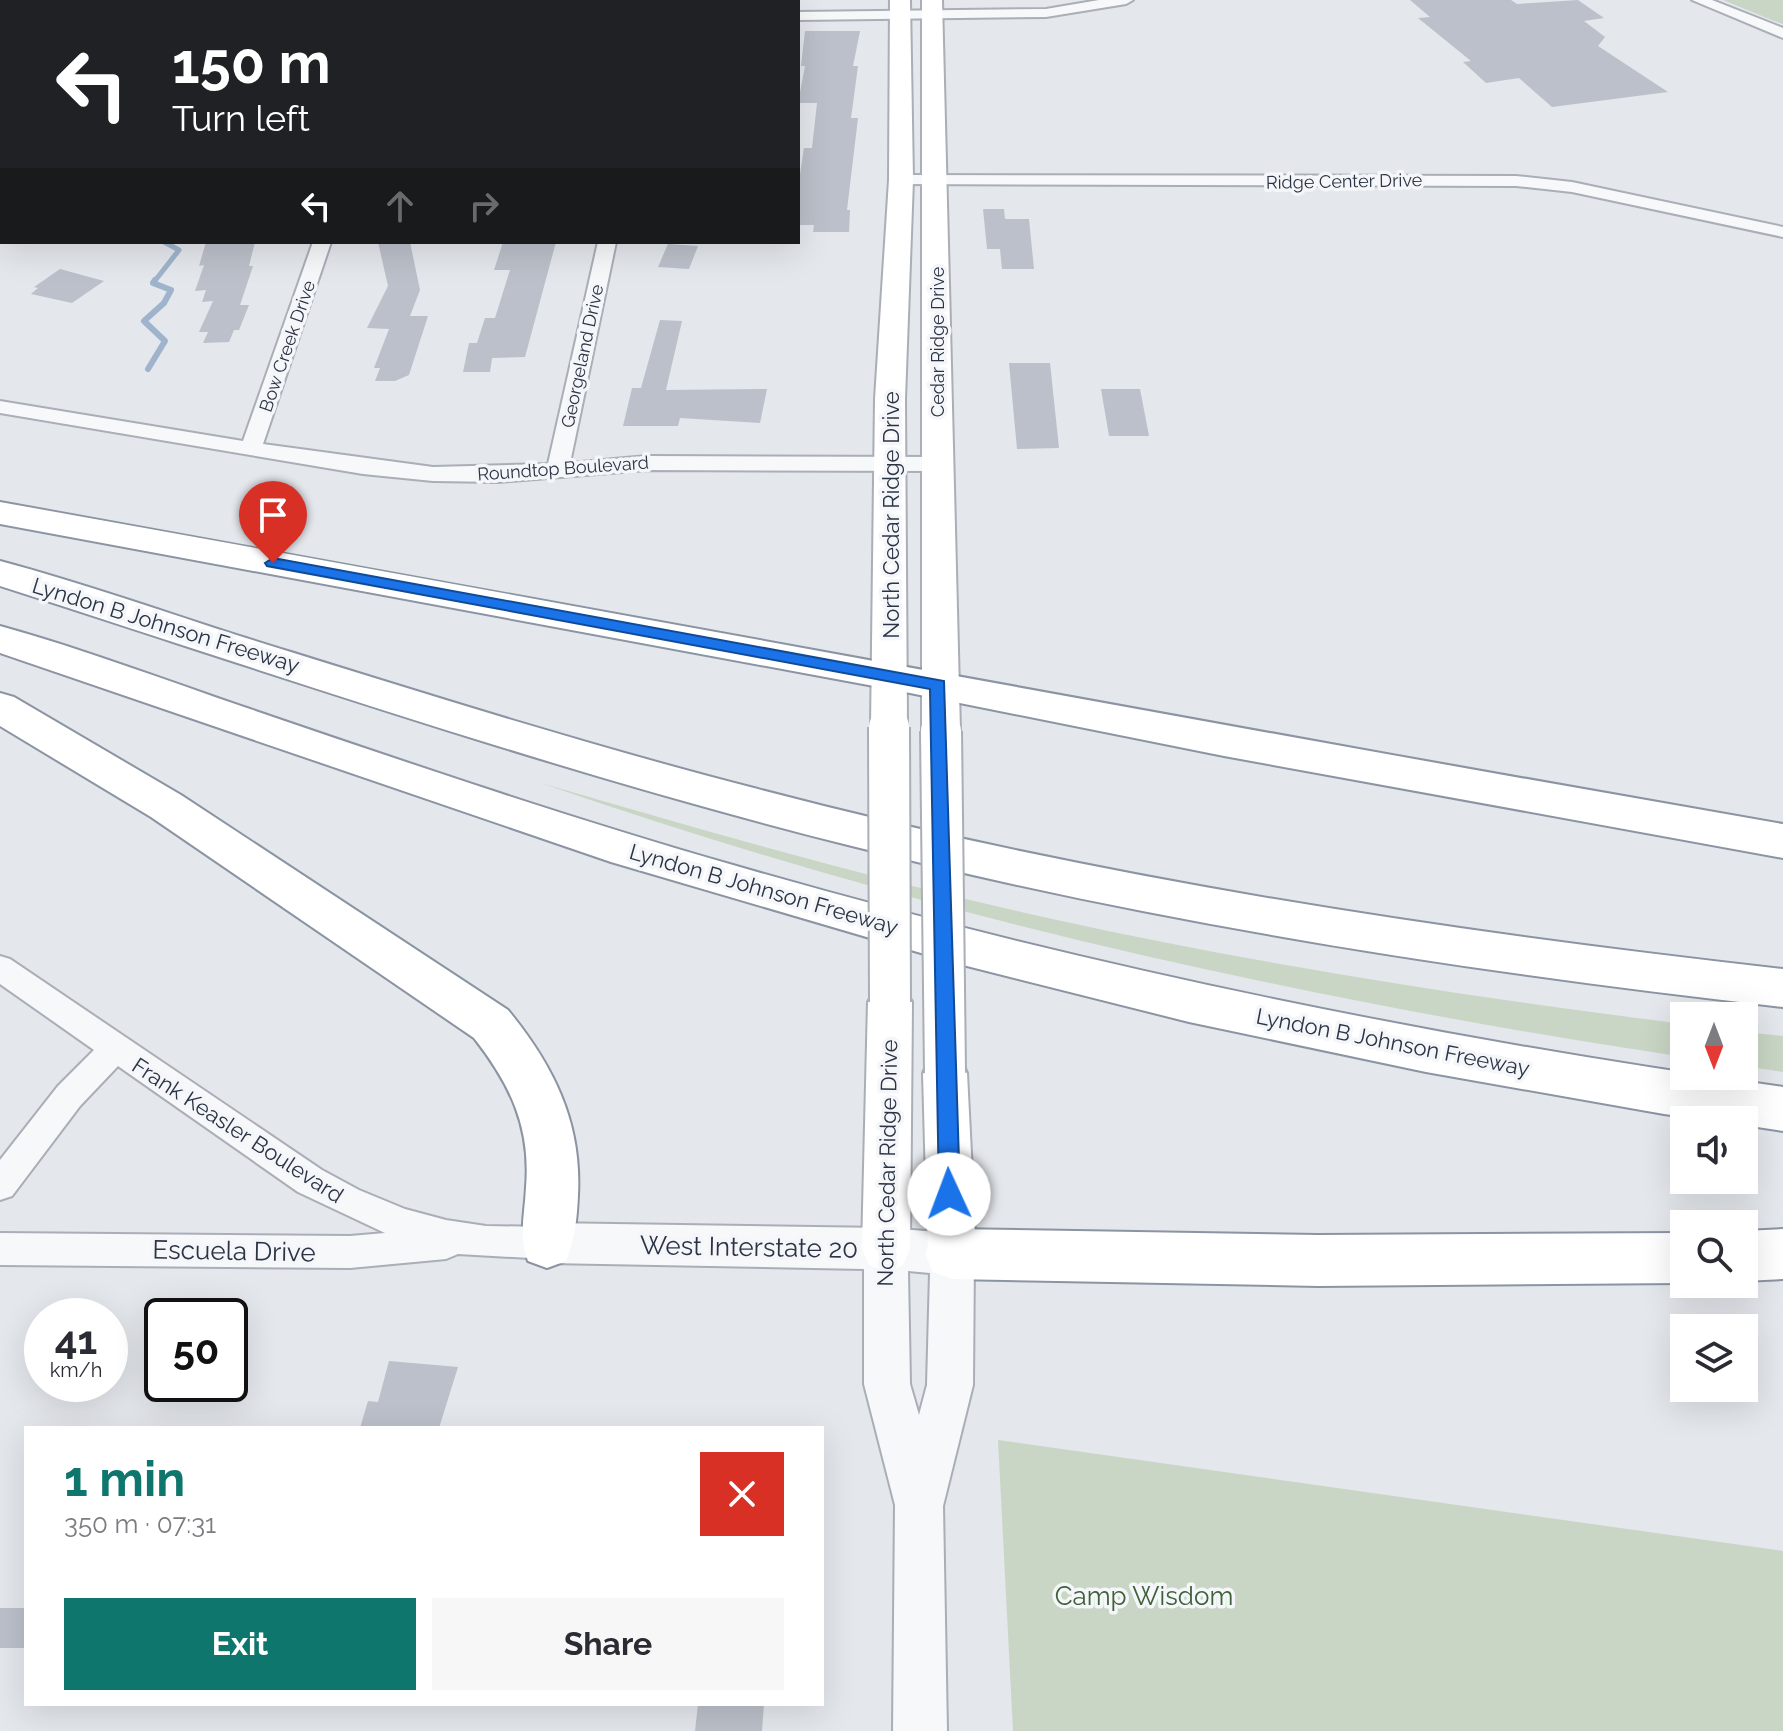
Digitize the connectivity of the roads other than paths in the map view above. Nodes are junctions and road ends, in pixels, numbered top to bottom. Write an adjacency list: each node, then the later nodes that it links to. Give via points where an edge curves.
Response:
1 (1126, 0): 4 (street, via 1046,13)
2 (1699, 0): 6 (street)
3 (900, 7): 4 (street); 5 (street); 7 (main road, North Cedar Ridge Drive)
4 (932, 8): 8 (main road, Cedar Ridge Drive)
5 (800, 16)
6 (1783, 33)
7 (901, 180): 8 (street, Ridge Center Drive); 14 (main road, North Cedar Ridge Drive, via 890,399)
8 (937, 181): 9 (street, Ridge Center Drive, via 1516,181 1572,187); 15 (main road, Cedar Ridge Drive)
9 (1783, 232)
10 (321, 244): 13 (street, Bow Creek Drive)
11 (607, 244): 16 (street, Georgeland Drive)
12 (0, 407): 13 (street, Roundtop Boulevard)
13 (251, 449): 16 (street, Roundtop Boulevard, via 433,474)
14 (892, 464): 15 (street, Roundtop Boulevard); 16 (street, Roundtop Boulevard, via 739,461); 20 (main road, North Cedar Ridge Drive)
15 (938, 464): 21 (main road, Cedar Ridge Drive)
16 (558, 470)
17 (0, 513): 20 (highway)
18 (0, 573): 25 (highway, Lyndon B Johnson Freeway, via 591,758 858,831 1049,875 1291,921 1459,949)
19 (0, 639): 27 (highway, Lyndon B Johnson Freeway, via 649,857 1035,966 1484,1061)
20 (890, 675): 21 (highway); 32 (main road, North Cedar Ridge Drive, bridge)
21 (938, 685): 23 (highway, via 1135,726); 33 (main road, North Cedar Ridge Drive, bridge)
22 (0, 707): 30 (highway, via 166,806 491,1024 522,1058 541,1096 553,1142 554,1194)
23 (1783, 841)
24 (0, 968): 26 (street, Frank Keasler Boulevard)
25 (1783, 988)
26 (115, 1049): 28 (street, via 69,1096); 29 (street, Frank Keasler Boulevard, via 320,1187 408,1226)
27 (1783, 1109)
28 (0, 1185)
29 (467, 1241): 30 (street, Frank Keasler Boulevard); 31 (street, Escuela Drive, via 350,1252)
30 (547, 1243): 32 (street, West Interstate 20)
31 (0, 1249)
32 (886, 1249): 33 (street, West Interstate 20); 37 (street, North Cedar Ridge Drive, via 887,1384)
33 (952, 1254): 36 (highway, via 1086,1259); 37 (street, North Cedar Ridge Drive, via 950,1385)
34 (1783, 1254): 35 (highway)
35 (1758, 1255)
36 (1670, 1258)
37 (919, 1506): 38 (street, North Cedar Ridge Drive)
38 (920, 1731)

